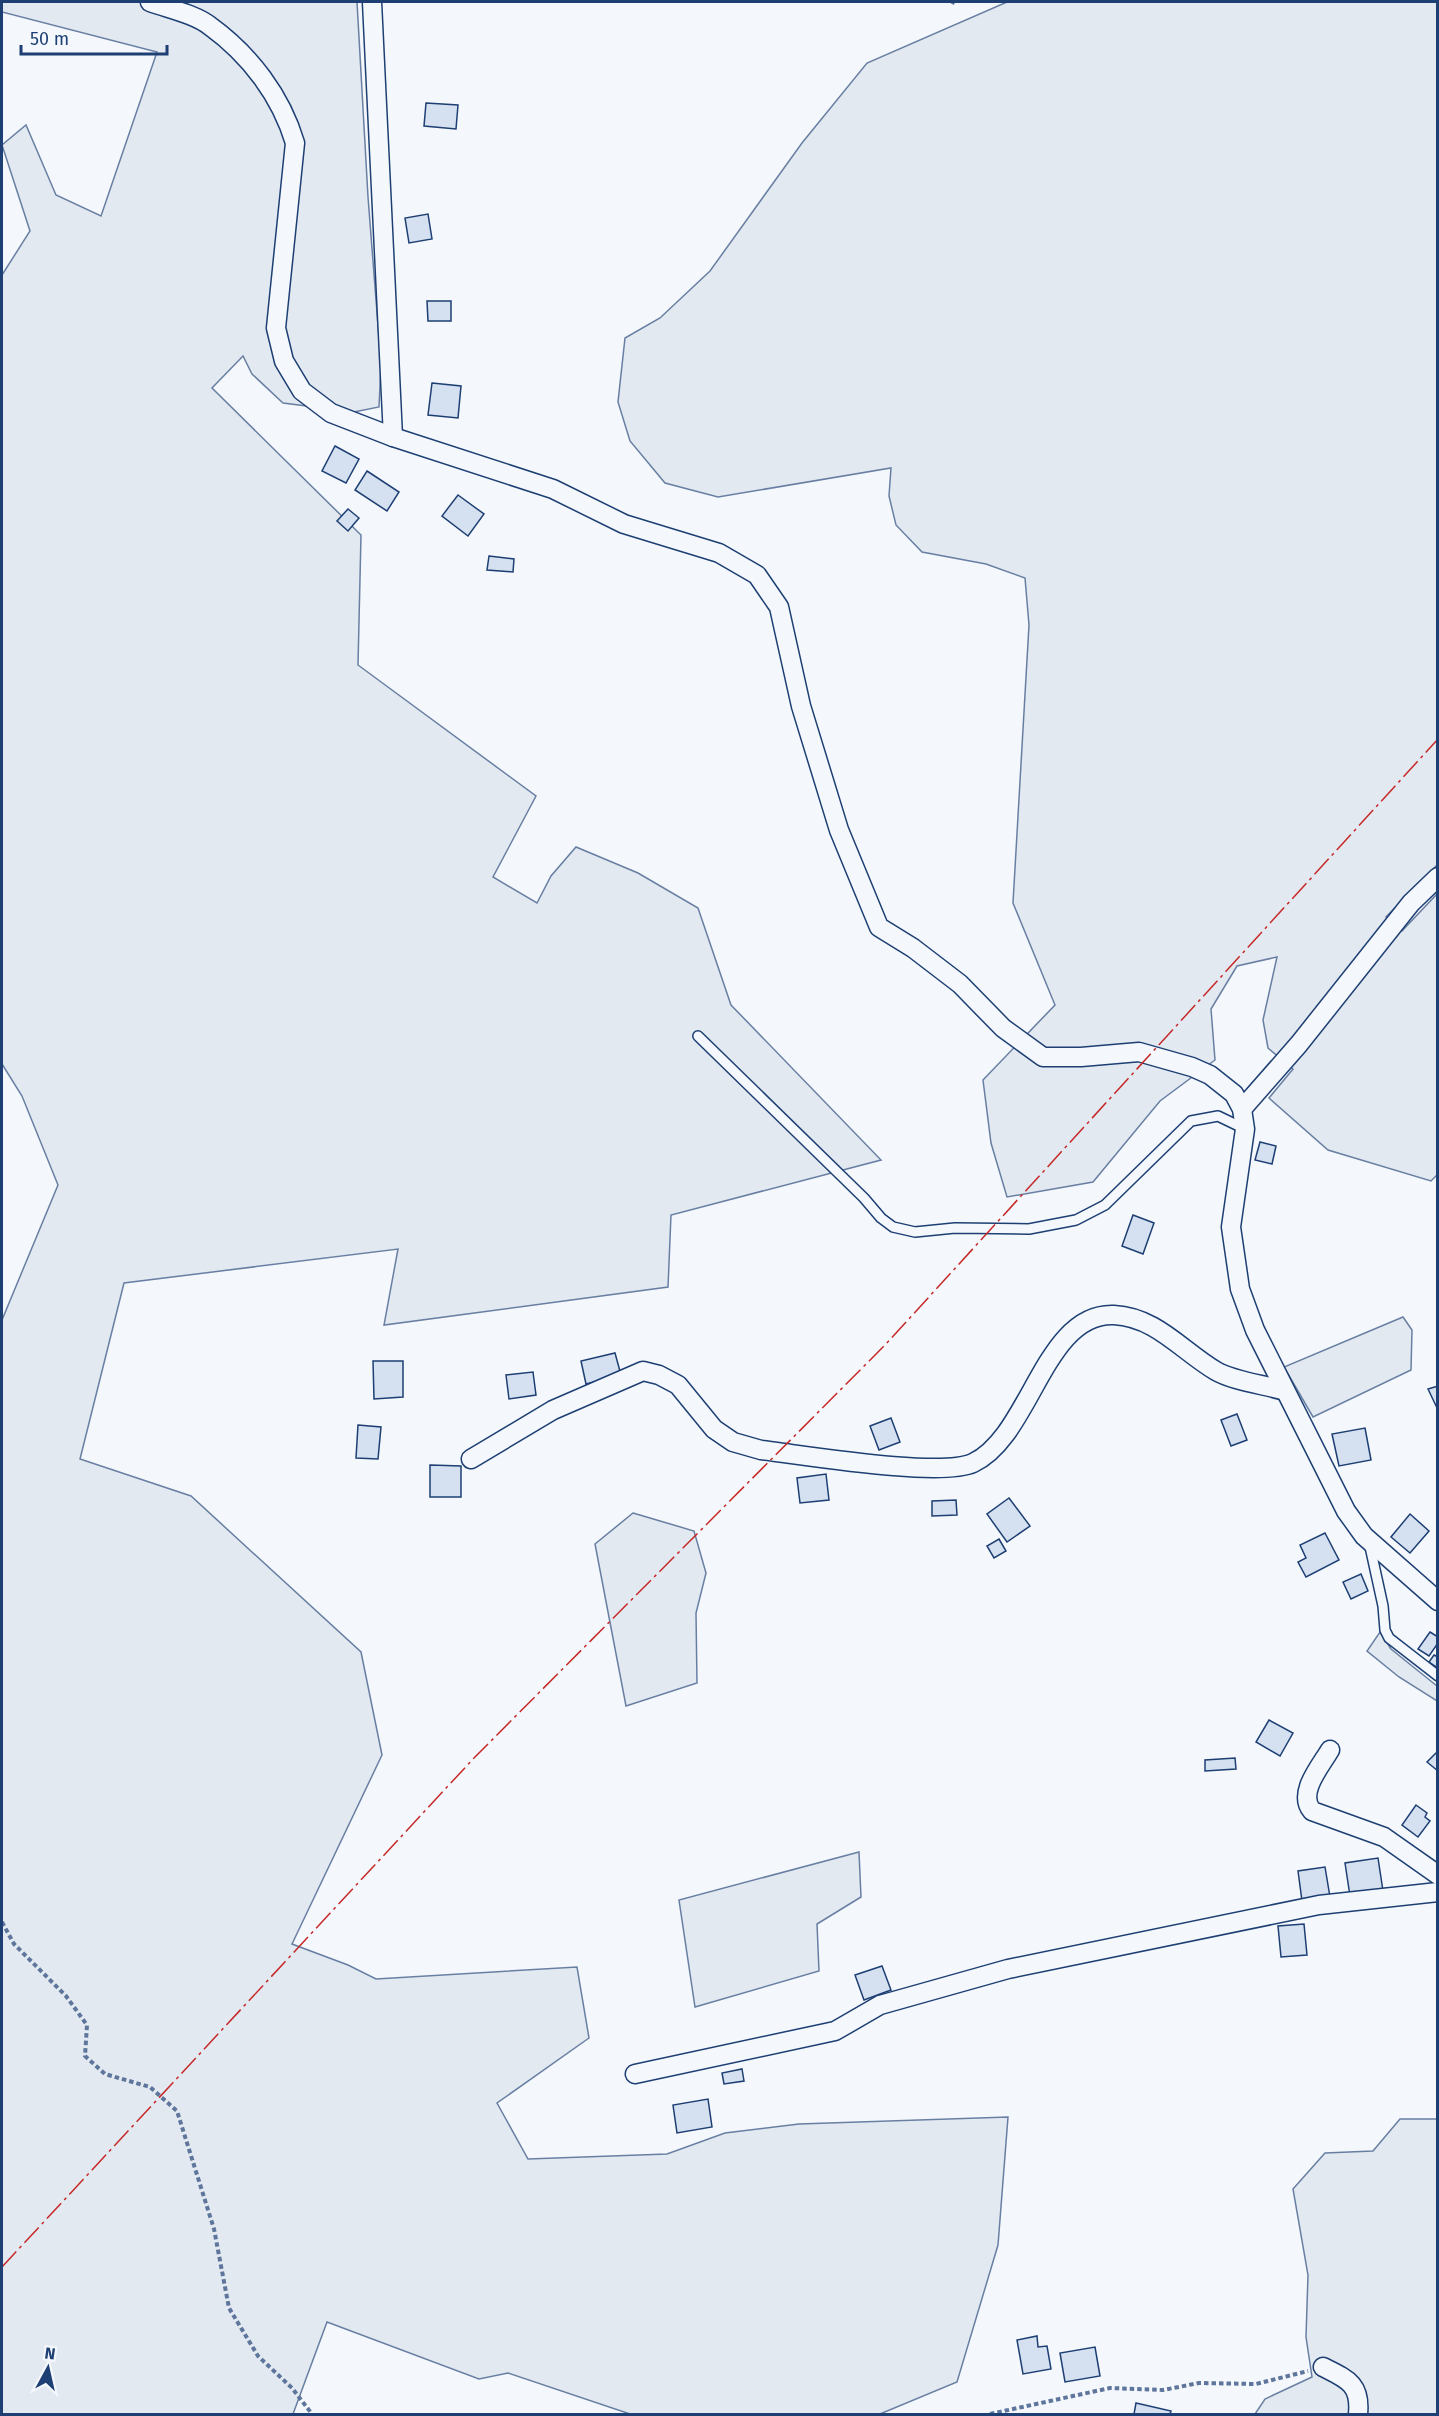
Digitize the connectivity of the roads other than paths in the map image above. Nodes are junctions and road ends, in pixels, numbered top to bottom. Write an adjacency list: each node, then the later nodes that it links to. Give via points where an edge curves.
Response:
1 (150, 2): 3 (street, via 209,25 258,70 288,118 295,143 276,328 284,361 302,391 331,413)
2 (372, 2): 3 (street)
3 (393, 437): 6 (street, via 553,489 624,524 719,553 757,576 779,607 801,706 838,830 879,927 960,984 1003,1028 1043,1057 1139,1052 1210,1075 1234,1094)
4 (1437, 877): 6 (street, via 1411,903)
5 (698, 1036): 7 (lane, via 881,1218 904,1231 1029,1229 1076,1220 1105,1205 1191,1121 1218,1116)
6 (1242, 1109): 7 (street)
7 (1245, 1129): 8 (street, via 1232,1207 1232,1245 1240,1289 1255,1330)
8 (1286, 1390): 9 (street, via 1217,1372 1160,1330 1136,1319 1113,1315 1092,1318 1069,1333 1009,1429 993,1450 972,1464 940,1470 761,1450 733,1442 714,1429 678,1385 643,1371 552,1410); 10 (street, via 1346,1511)
9 (471, 1459)
10 (1368, 1540): 11 (street); 12 (lane, via 1385,1630 1397,1647)
11 (1437, 1601)
12 (1437, 1676)
13 (1330, 1749): 14 (street, via 1306,1792 1312,1811 1384,1837)
14 (1437, 1875)
15 (1437, 1892): 16 (street, via 1318,1905 1008,1969 880,2005 835,2031)
16 (635, 2074)
17 (1323, 2367): 18 (street, via 1350,2380 1359,2400)
18 (1358, 2415)

